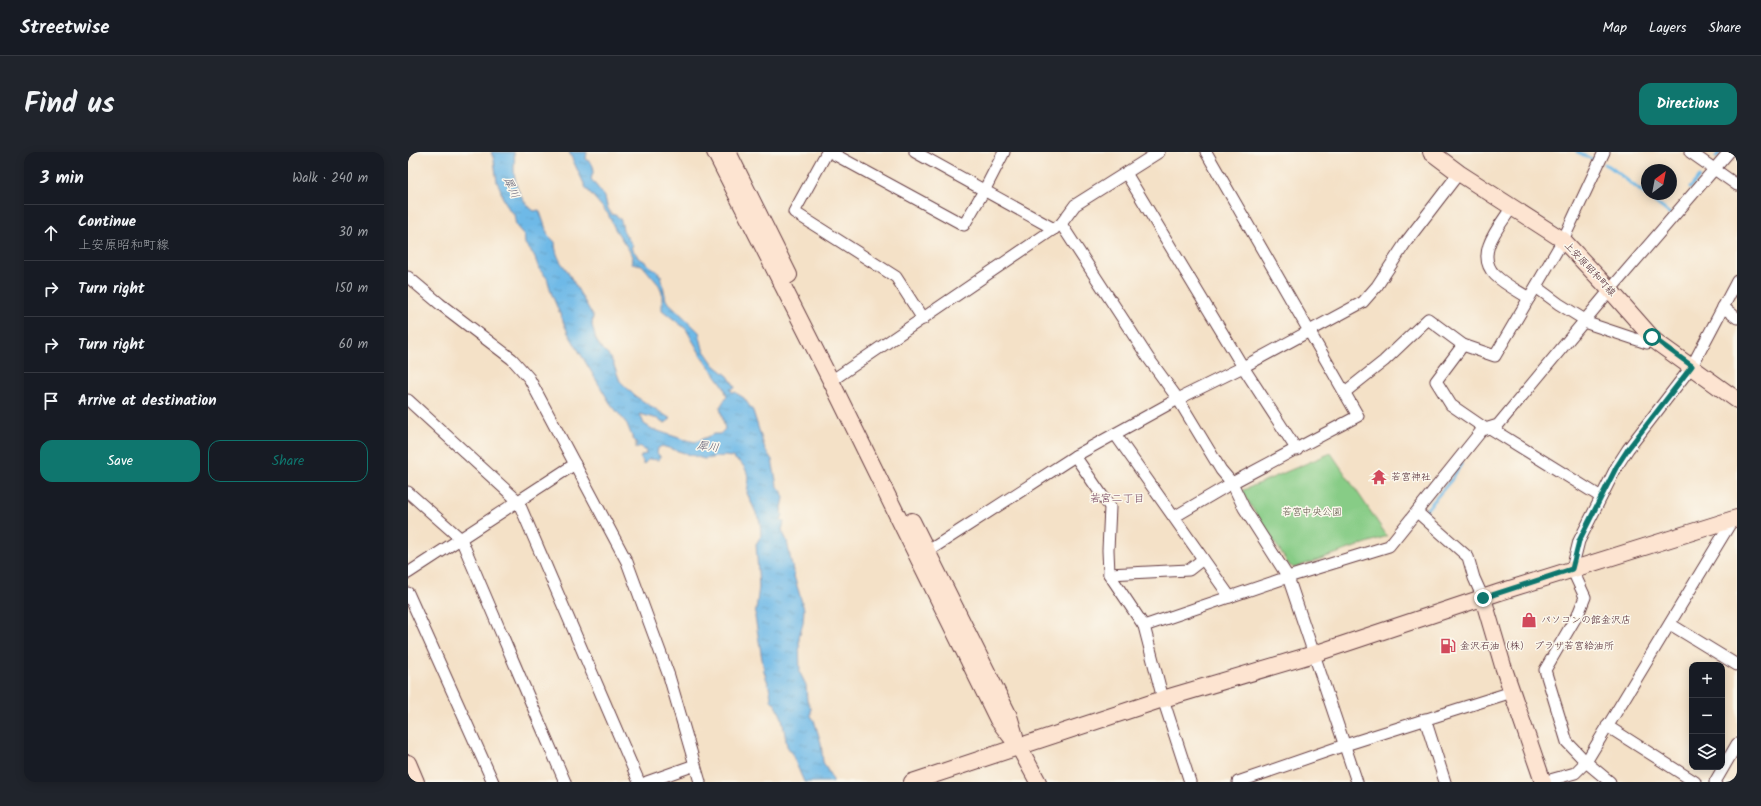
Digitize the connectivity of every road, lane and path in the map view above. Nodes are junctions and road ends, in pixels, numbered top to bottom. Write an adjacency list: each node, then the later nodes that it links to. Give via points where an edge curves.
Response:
1 (715, 152): 34 (street)
2 (728, 152): 34 (street)
3 (829, 152): 16 (street, via 964,225); 27 (street, via 794,212 896,277)
4 (915, 152): 16 (street)
5 (1004, 152): 16 (street)
6 (1159, 152): 14 (street)
7 (1206, 152): 29 (street)
8 (1431, 152): 13 (street, 上安原昭和町線)
9 (1604, 152): 19 (street)
10 (1690, 152): 12 (street)
11 (1729, 152): 12 (street)
12 (1715, 169): 15 (street); 23 (street)
13 (1459, 172): 17 (street, 上安原昭和町線); 29 (street, via 1363,302)
14 (1126, 173): 18 (street, via 1075,204); 33 (street)
15 (1737, 185)
16 (985, 189): 18 (street)
17 (1512, 207): 19 (street, 上安原昭和町線); 24 (street, via 1490,243 1486,254 1488,265 1496,276)
18 (1058, 226): 27 (street); 36 (street)
19 (1563, 240): 22 (street); 23 (street, 上安原昭和町線)
20 (408, 277): 43 (street, via 512,359 528,378)
21 (1737, 281): 25 (street)
22 (1536, 287): 24 (street); 28 (street)
23 (1610, 290): 28 (street); 30 (street, 上安原昭和町線)
24 (1529, 298): 31 (street, via 1495,356)
25 (1723, 307): 26 (street); 32 (street)
26 (1737, 318)
27 (923, 319): 34 (street)
28 (1585, 321): 30 (street, via 1647,343); 39 (street, via 1498,425)
29 (1309, 330): 33 (street); 35 (street)
30 (1652, 337): 32 (street, 上安原昭和町線)
31 (1463, 345): 35 (street, via 1428,319 1384,362); 39 (street, via 1436,381 1450,405)
32 (1692, 366): 38 (street, 上安原昭和町線); 46 (street, via 1628,449)
33 (1243, 367): 36 (street); 41 (street)
34 (835, 378): 52 (street)
35 (1345, 392): 41 (street, via 1358,416)
36 (1178, 399): 40 (street); 44 (street)
37 (408, 400): 47 (street)
38 (1737, 400)
39 (1488, 428): 46 (street); 48 (street, via 1482,430)
40 (1115, 434): 42 (street); 49 (street)
41 (1297, 450): 44 (street)
42 (1075, 456): 52 (street); 56 (street, via 1110,507)
43 (575, 464): 47 (street); 74 (street, via 626,562 669,676)
44 (1232, 483): 49 (street); 57 (street, via 1244,508)
45 (408, 492): 51 (street)
46 (1601, 497): 54 (street, via 1579,541)
47 (518, 501): 51 (street); 79 (street)
48 (1417, 512): 57 (street, via 1390,546); 60 (street, via 1468,557)
49 (1174, 517): 53 (street)
50 (1735, 518): 54 (street); 61 (street)
51 (461, 539): 55 (street); 78 (street)
52 (923, 555): 71 (street, via 1009,716)
53 (1203, 559): 56 (street, via 1189,570); 59 (street)
54 (1572, 569): 60 (street); 72 (street, via 1585,597 1545,670 1567,742)
55 (408, 573)
56 (1109, 574): 62 (street)
57 (1288, 577): 59 (street); 63 (street)
58 (408, 593): 77 (street)
59 (1230, 597): 62 (street)
60 (1483, 598): 63 (street); 65 (street)
61 (1670, 624): 64 (street); 68 (street)
62 (1144, 626): 66 (street)
63 (1314, 654): 66 (street); 69 (street)
64 (1737, 665)
65 (1512, 692): 67 (street); 88 (street)
66 (1163, 699): 71 (street); 84 (street)
67 (1426, 719): 69 (street); 87 (street)
68 (1607, 726): 72 (street); 90 (street)
69 (1345, 744): 75 (street); 86 (street)
70 (1737, 744): 91 (street)
71 (1019, 747): 82 (street); 83 (street)
72 (1586, 762): 88 (street, via 1575,774); 89 (street)
73 (408, 763): 76 (street)
74 (695, 765): 80 (street); 81 (street)
75 (1257, 779): 85 (street)
76 (416, 782)
77 (493, 782)
78 (565, 782)
79 (639, 782)
80 (647, 782)
81 (700, 782)
82 (912, 782)
83 (1038, 782)
84 (1190, 782)
85 (1238, 782)
86 (1357, 782)
87 (1445, 782)
88 (1543, 782)
89 (1610, 782)
90 (1695, 782)
91 (1715, 782)

